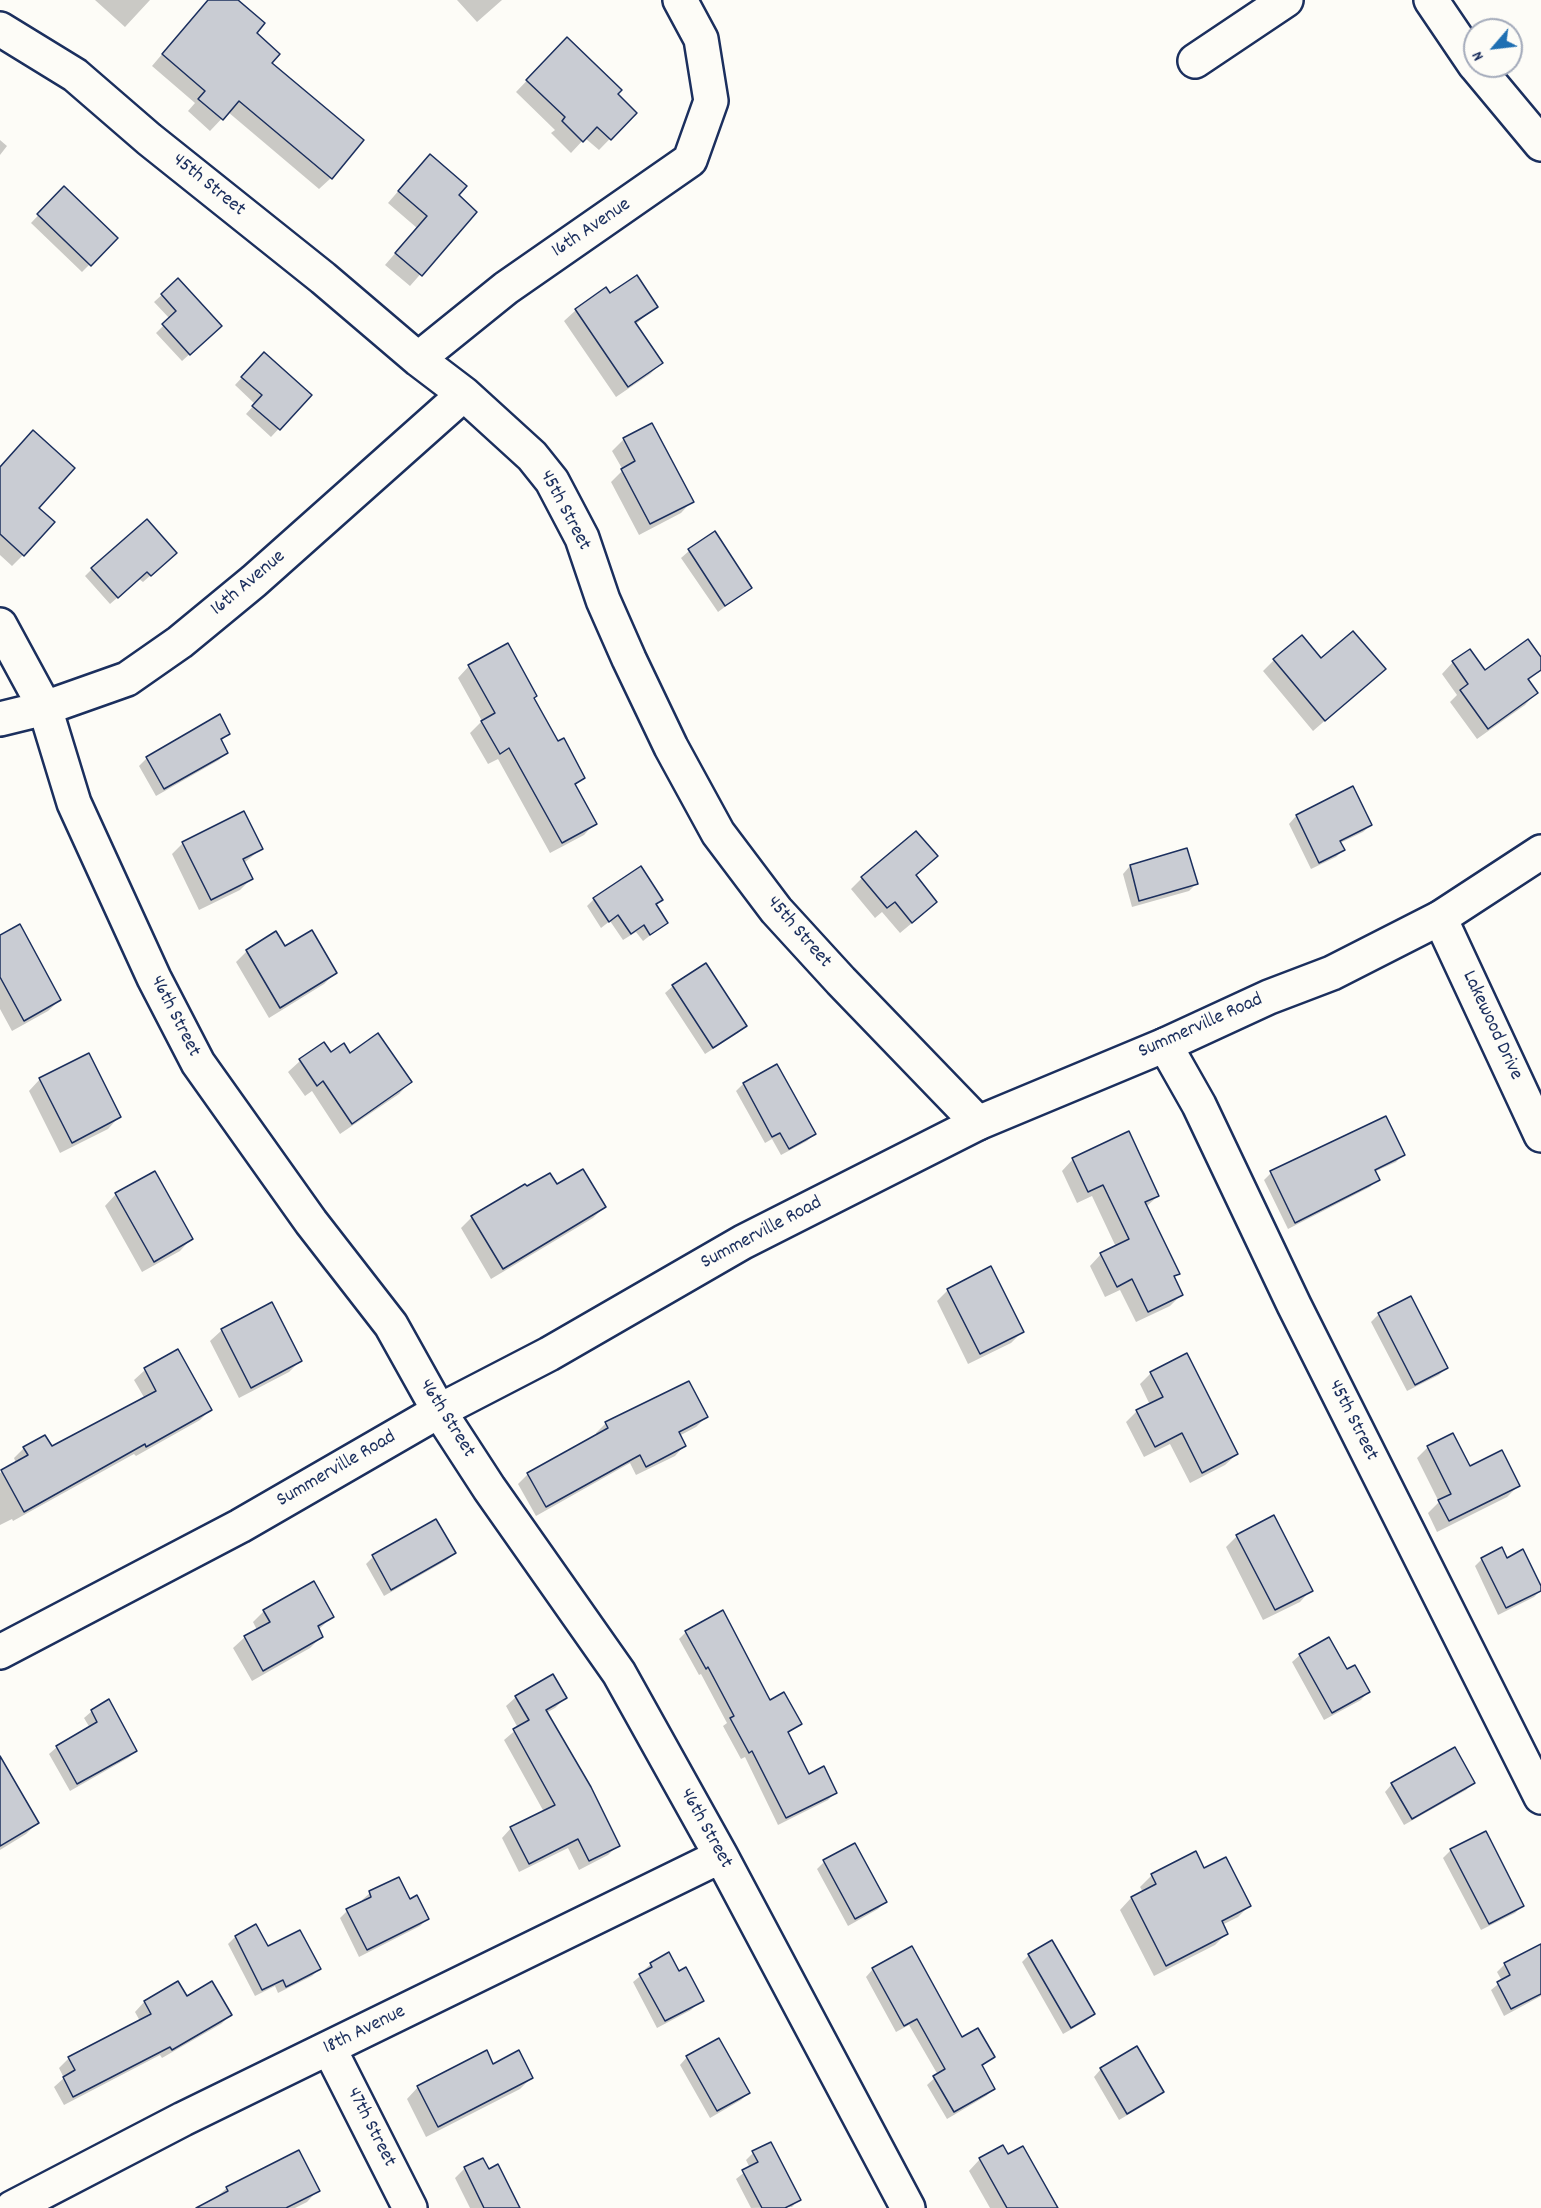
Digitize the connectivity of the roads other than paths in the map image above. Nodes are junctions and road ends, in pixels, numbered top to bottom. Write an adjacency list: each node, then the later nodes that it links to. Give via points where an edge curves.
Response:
1 (680, 0): 9 (street, 16th Avenue, via 700,39 711,102 690,160 506,288)
2 (1286, 0): 6 (street)
3 (1431, 0): 5 (street)
4 (0, 29): 9 (street, 45th Street, via 75,75)
5 (1463, 47)
6 (1195, 61)
7 (1486, 78): 8 (street)
8 (1541, 144)
9 (418, 359): 10 (street, 45th Street)
10 (464, 394): 12 (street, 16th Avenue, via 180,642 127,679); 17 (street, 45th Street, via 532,456 552,481 582,538 629,659 718,833 776,910)
11 (0, 625): 12 (street, 46th Street)
12 (45, 708): 13 (street, 16th Avenue); 19 (street, 46th Street, via 74,803 198,1064 311,1222 391,1325)
13 (0, 719)
14 (1541, 852): 15 (street, Summerville Road)
15 (1440, 918): 16 (street, Summerville Road, via 1332,973); 18 (street, Lakewood Drive)
16 (1166, 1044): 17 (street, Summerville Road); 21 (street, 45th Street)
17 (978, 1123): 19 (street, Summerville Road, via 743,1242 549,1354)
18 (1541, 1135)
19 (439, 1411): 20 (street, Summerville Road, via 240,1526); 22 (street, 46th Street, via 619,1673)
20 (0, 1652)
21 (1541, 1797)
22 (721, 1856): 23 (street, 18th Avenue); 26 (street, 46th Street)
23 (329, 2048): 24 (street, 18th Avenue); 25 (street, 47th Street)
24 (12, 2208)
25 (410, 2208)
26 (908, 2208)

